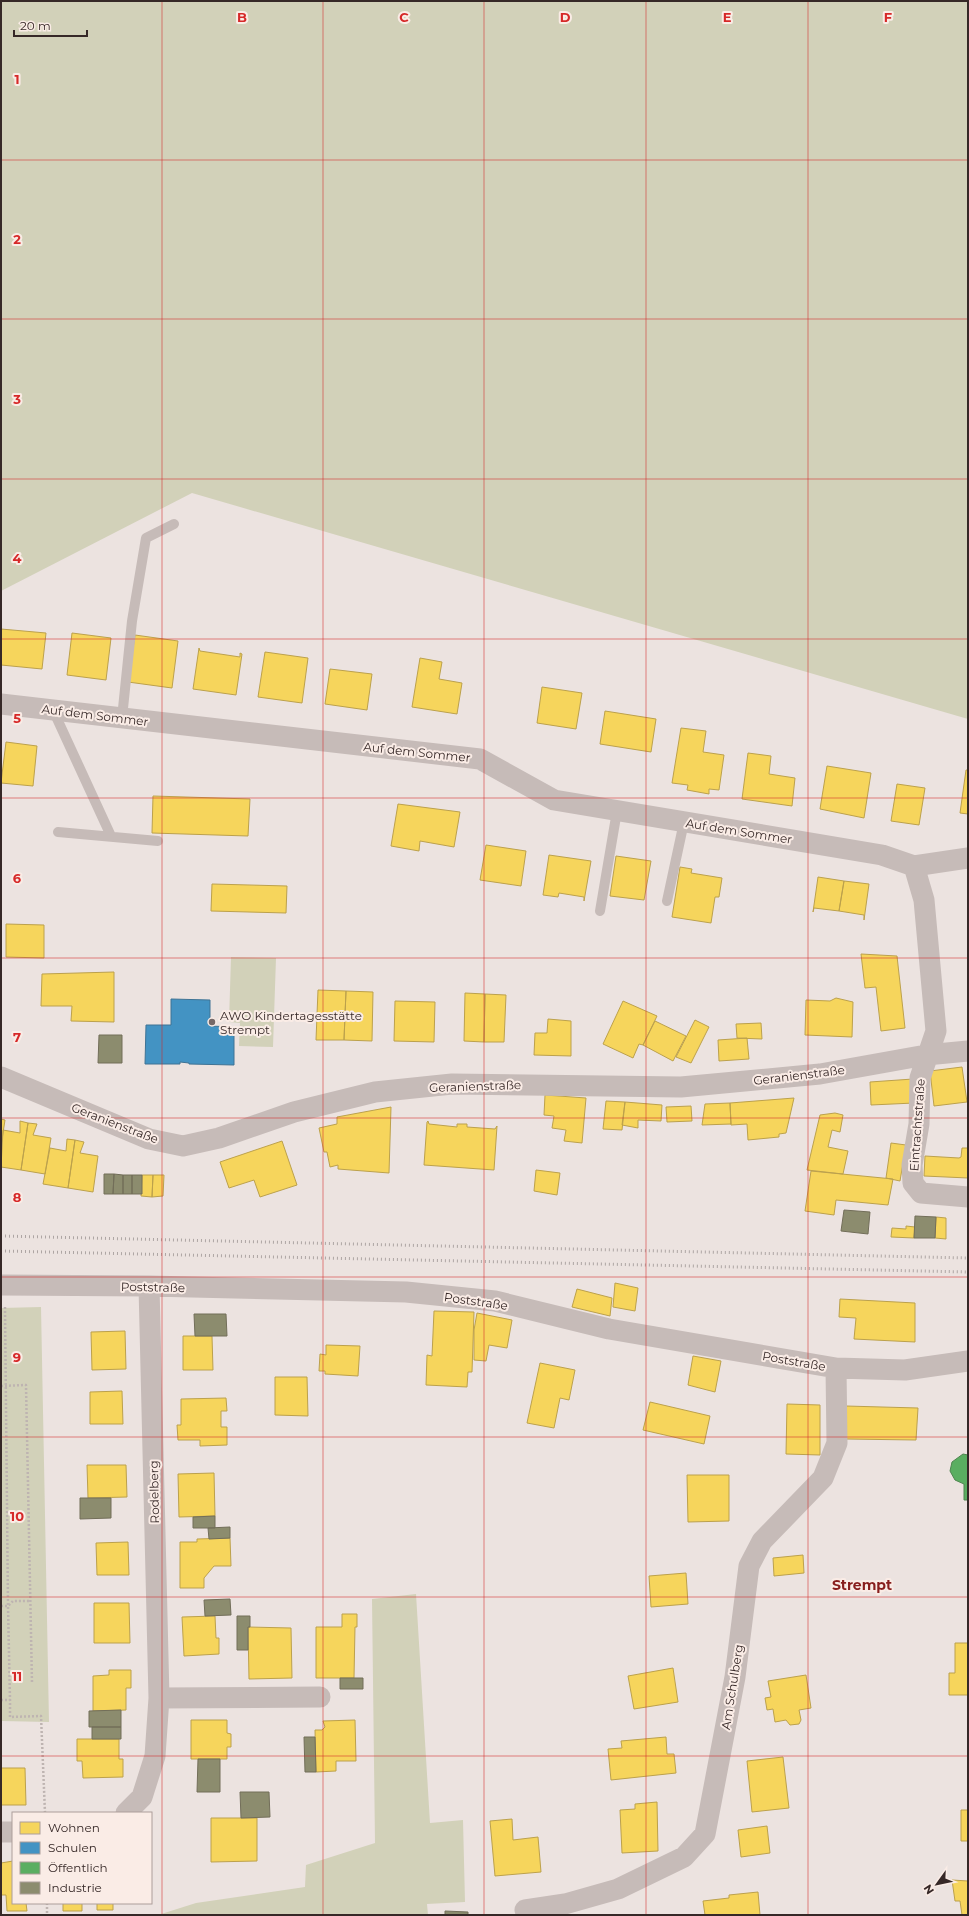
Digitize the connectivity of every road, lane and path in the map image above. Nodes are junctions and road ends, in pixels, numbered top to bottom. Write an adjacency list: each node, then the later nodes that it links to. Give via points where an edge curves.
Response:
1 (174, 524): 4 (lane, via 146,538 132,621)
2 (1, 704): 3 (street, Auf dem Sommer)
3 (53, 710): 4 (street, Auf dem Sommer); 8 (lane)
4 (122, 718): 5 (street, Auf dem Sommer, via 480,759 554,800)
5 (617, 811): 6 (street, Auf dem Sommer); 13 (lane)
6 (684, 822): 11 (street, Auf dem Sommer, via 882,855); 12 (lane)
7 (58, 832): 8 (lane)
8 (111, 836): 9 (lane)
9 (158, 841)
10 (968, 858): 11 (street, Auf dem Sommer)
11 (914, 866): 15 (street, via 924,900 936,1031)
12 (667, 901)
13 (600, 911)
14 (968, 1051): 15 (street, Geranienstraße)
15 (926, 1056): 16 (street, Geranienstraße, via 820,1074 681,1087 452,1084 375,1092 294,1112 220,1138 183,1146 150,1139); 17 (street, Eintrachtstraße, via 920,1078 920,1124 912,1165 913,1183 921,1193)
16 (1, 1077)
17 (968, 1197)
18 (3, 1285): 19 (street, Poststraße); 23 (path)
19 (149, 1286): 21 (street, Poststraße, via 406,1292 495,1301 609,1329); 29 (street, Rodelberg)
20 (968, 1361): 21 (street, Poststraße, via 904,1370)
21 (836, 1368): 37 (street, Am Schulberg, via 836,1443 823,1478 762,1541 749,1566 735,1677 705,1834 684,1857 618,1889 565,1904)
22 (1, 1386): 23 (path)
23 (5, 1386): 24 (path, via 26,1385); 26 (path)
24 (30, 1601): 26 (path, via 13,1601); 27 (path)
25 (1, 1606): 26 (path)
26 (8, 1606): 31 (path)
27 (32, 1683)
28 (320, 1697): 29 (street)
29 (159, 1698): 33 (street, Rodelberg, via 156,1756 142,1797)
30 (1, 1700): 31 (path)
31 (10, 1700): 32 (path, via 10,1717 41,1716)
32 (45, 1812)
33 (127, 1812)
34 (1, 1832): 35 (street)
35 (12, 1832)
36 (47, 1904): 38 (path)
37 (525, 1910)
38 (47, 1915)

